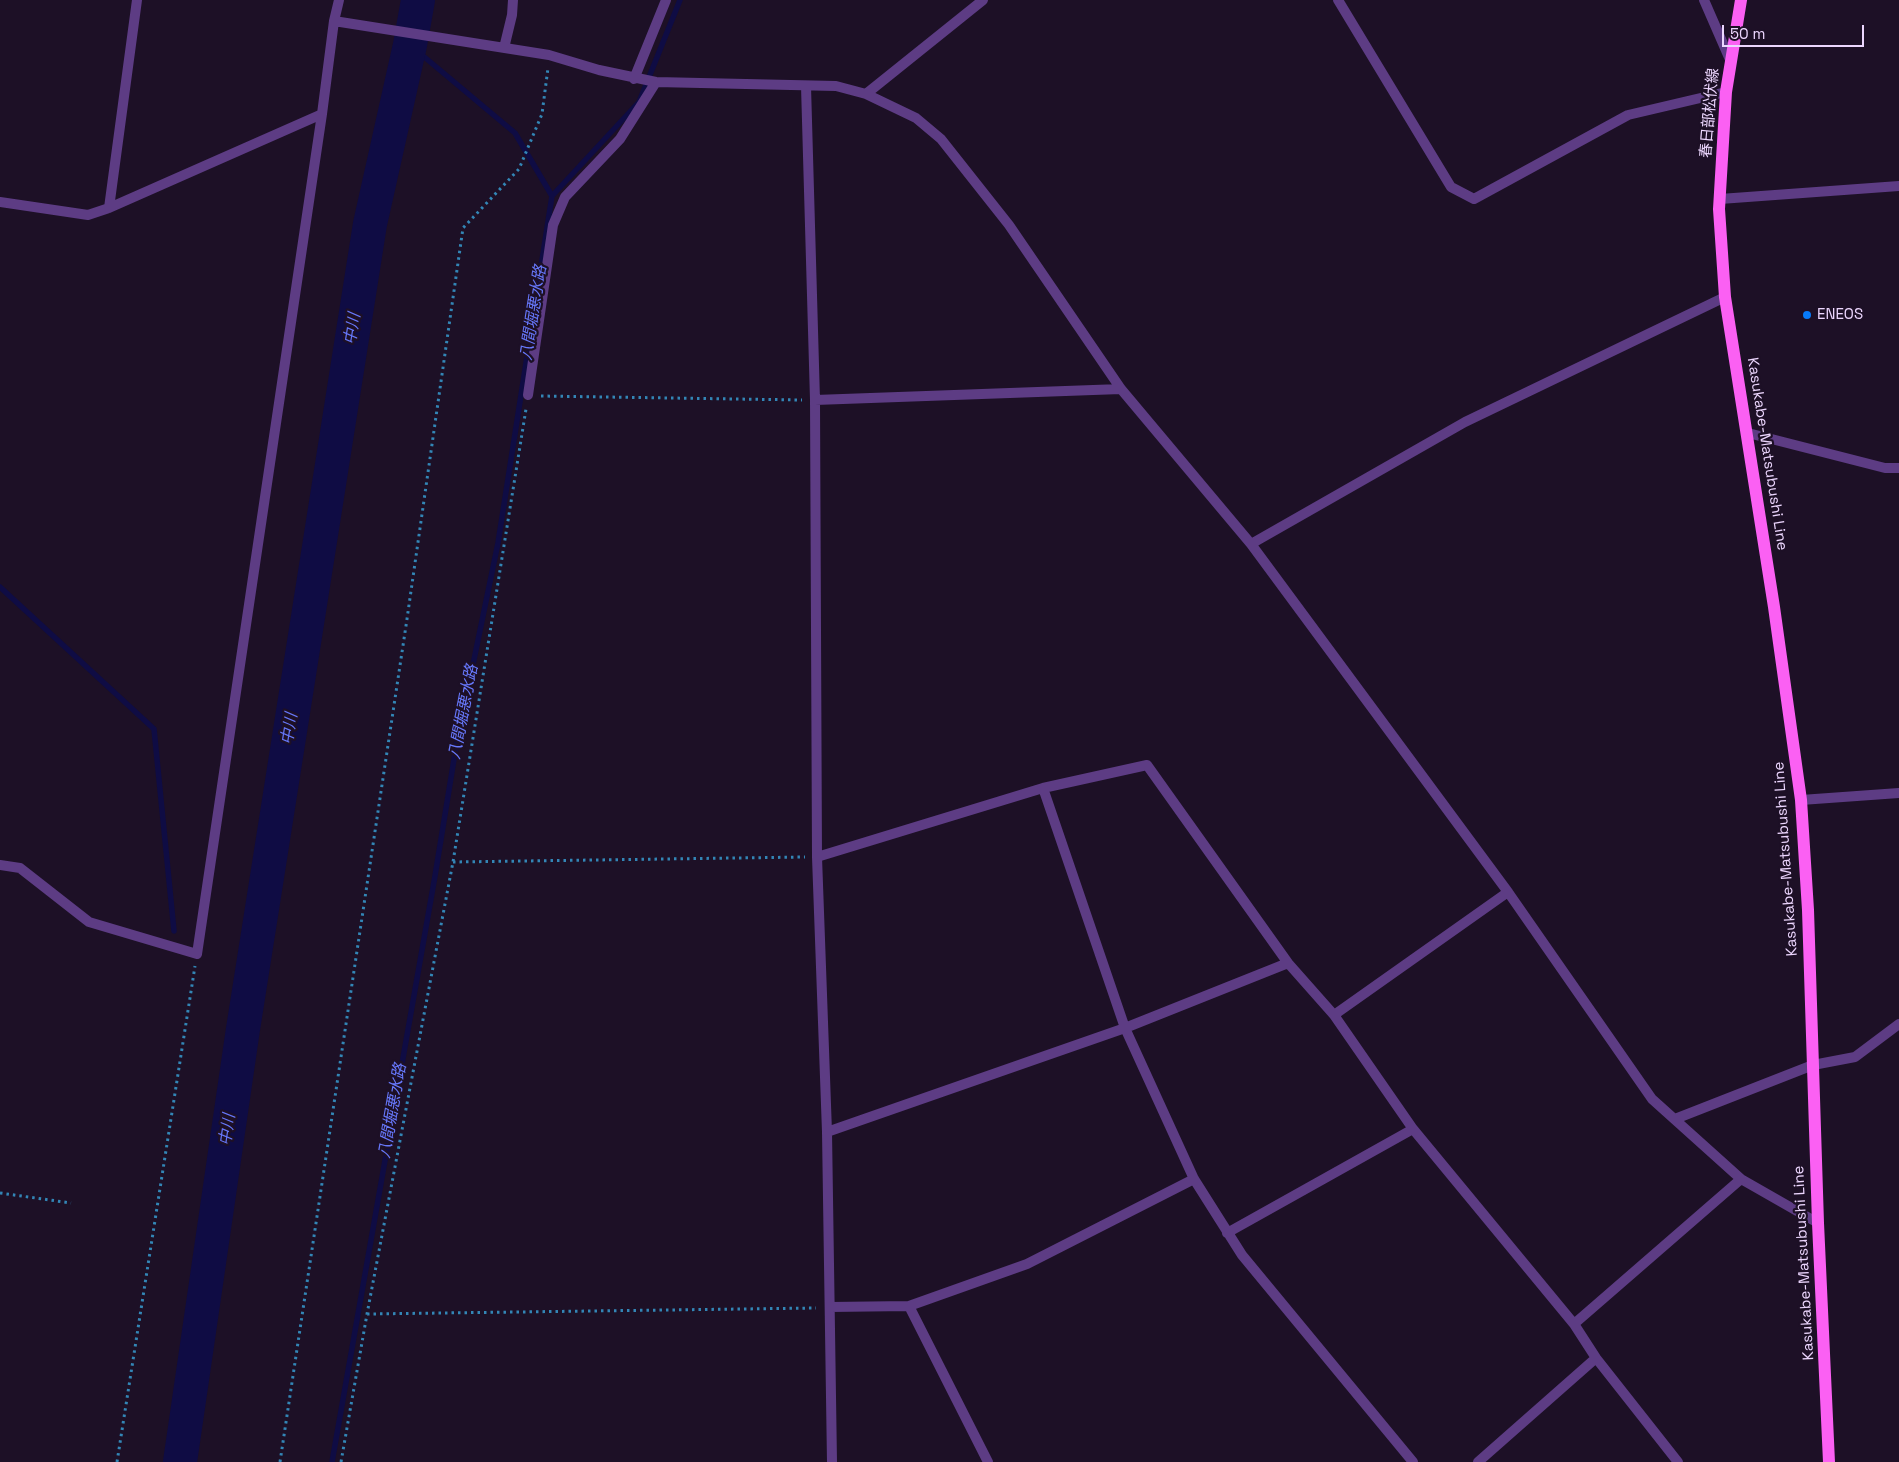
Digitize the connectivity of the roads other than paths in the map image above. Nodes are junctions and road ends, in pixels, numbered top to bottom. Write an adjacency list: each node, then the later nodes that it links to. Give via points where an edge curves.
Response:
1 (137, 0): 21 (street)
2 (339, 0): 9 (street)
3 (513, 0): 10 (street)
4 (666, 0): 12 (street)
5 (983, 0): 16 (street)
6 (1338, 0): 15 (street, via 1451,187 1474,198 1628,115)
7 (1704, 0): 11 (street)
8 (1741, 0): 11 (main road, 春日部松伏線)
9 (334, 21): 10 (street); 17 (street)
10 (504, 48): 12 (street, via 549,55)
11 (1731, 62): 15 (main road, 春日部松伏線)
12 (634, 79): 13 (street)
13 (656, 82): 14 (street); 24 (street, via 620,139 565,197 553,225)
14 (806, 86): 16 (street, via 836,86); 25 (street)
15 (1726, 92): 19 (main road, 春日部松伏線)
16 (866, 94): 23 (street, via 916,118 941,139 1009,224)
17 (322, 114): 21 (street); 33 (street, via 197,954 89,922 20,868)
18 (1899, 186): 19 (street)
19 (1720, 199): 22 (main road, Kasukabe-Matsubushi Line)
20 (0, 202): 21 (street, via 88,215)
21 (109, 208)
22 (1725, 297): 26 (main road, Kasukabe-Matsubushi Line); 28 (street, via 1465,422)
23 (1121, 389): 25 (street); 28 (street)
24 (528, 396)
25 (815, 400): 32 (street)
26 (1748, 432): 27 (street, via 1885,468); 31 (main road, Kasukabe-Matsubushi Line)
27 (1899, 468)
28 (1251, 544): 34 (street)
29 (1043, 788): 32 (street); 35 (street, via 1147,765); 38 (street)
30 (1899, 794): 31 (street)
31 (1801, 800): 39 (main road, Kasukabe-Matsubushi Line)
32 (817, 857): 42 (street)
33 (0, 865)
34 (1508, 892): 36 (street); 40 (street, via 1652,1099)
35 (1288, 963): 36 (street); 38 (street)
36 (1334, 1016): 41 (street)
37 (1899, 1024): 39 (street, via 1855,1057)
38 (1125, 1028): 42 (street); 43 (street)
39 (1813, 1065): 40 (street); 45 (main road, Kasukabe-Matsubushi Line)
40 (1675, 1119): 44 (street)
41 (1413, 1129): 46 (street); 49 (street)
42 (827, 1132): 48 (street)
43 (1194, 1179): 46 (street); 47 (street, via 1026,1264)
44 (1741, 1179): 45 (street); 49 (street)
45 (1818, 1223): 56 (main road, Kasukabe-Matsubushi Line)
46 (1228, 1233): 53 (street, via 1242,1255)
47 (909, 1306): 48 (street); 52 (street)
48 (830, 1307): 51 (street)
49 (1574, 1324): 50 (street)
50 (1596, 1358): 54 (street); 55 (street)
51 (832, 1462)
52 (988, 1462)
53 (1413, 1462)
54 (1478, 1462)
55 (1678, 1462)
56 (1829, 1462)

